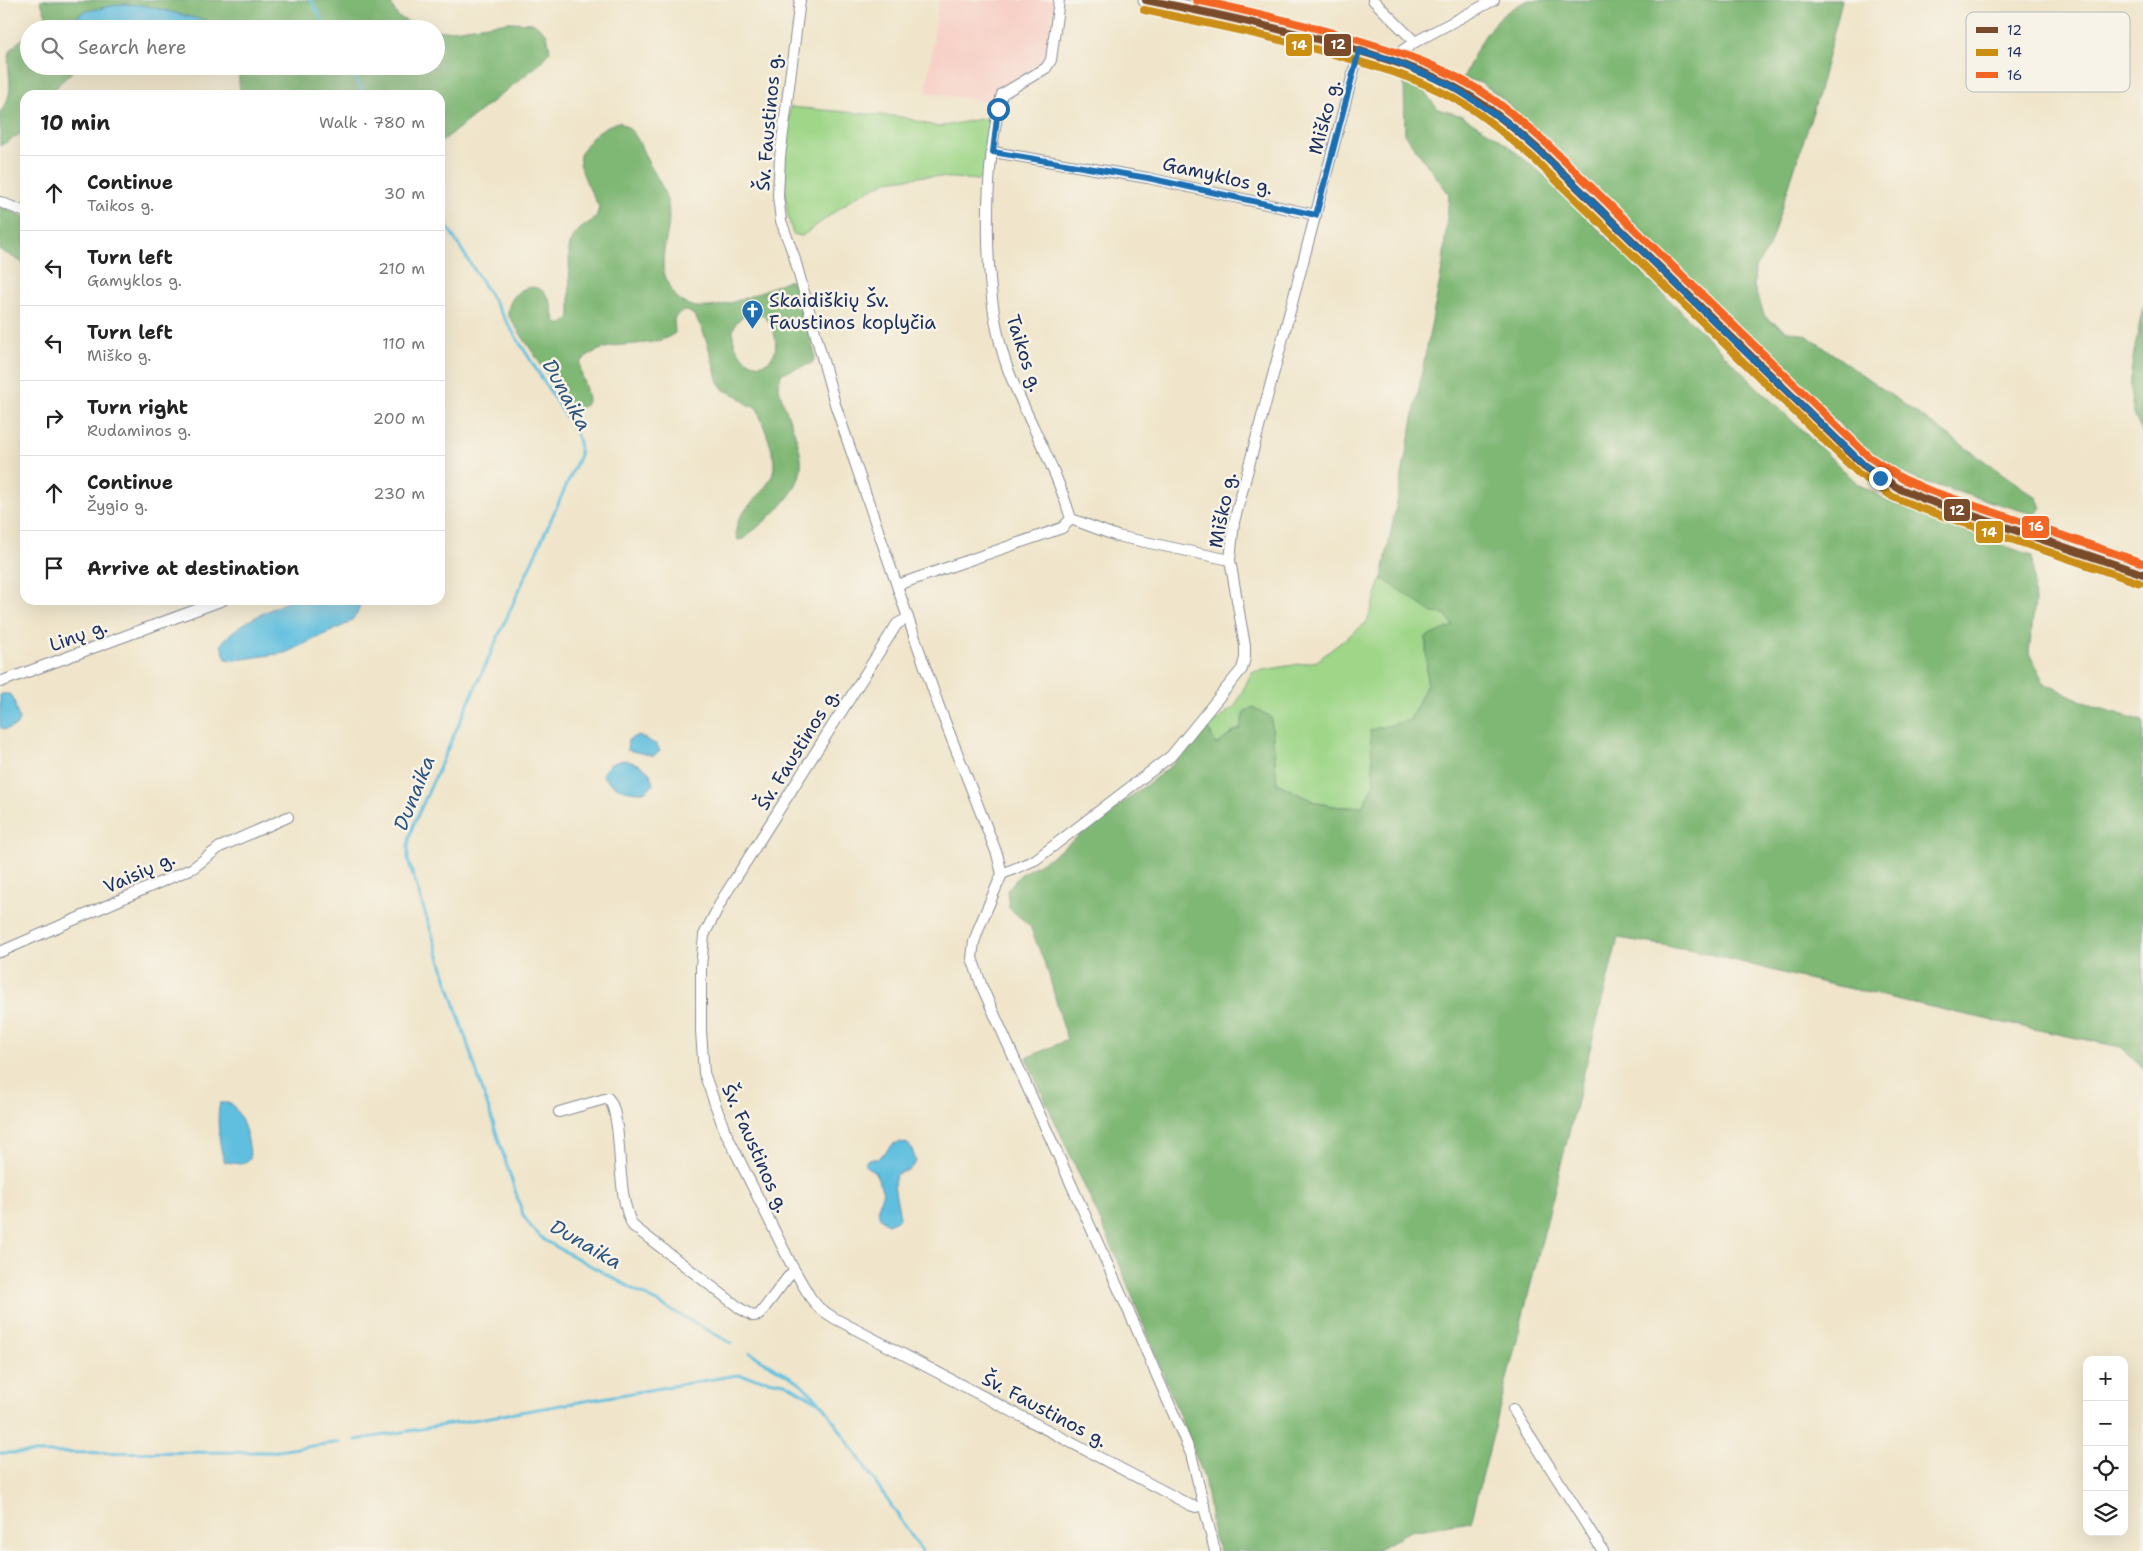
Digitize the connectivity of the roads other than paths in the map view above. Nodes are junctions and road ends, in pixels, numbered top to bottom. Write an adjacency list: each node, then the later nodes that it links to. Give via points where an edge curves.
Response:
1 (800, 0): 16 (street, Šv. Faustinos g., via 780,157 778,196 781,221 794,256 835,404)
2 (1059, 0): 9 (street, Taikos g., via 1051,60 1046,68 1002,94)
3 (1146, 0): 7 (main road, via 1246,21)
4 (1373, 0): 6 (street)
5 (1495, 0): 6 (street)
6 (1416, 42): 8 (street, via 1396,55)
7 (1359, 51): 8 (main road); 12 (street, Miško g.)
8 (1394, 61): 15 (main road, via 1450,85 1508,123 1880,478 1924,499)
9 (993, 152): 12 (street, Gamyklos g., via 1148,178); 13 (street, Taikos g., via 989,257 993,307 1000,341 1009,371)
10 (0, 202): 11 (street)
11 (20, 210)
12 (1316, 215): 14 (street, Miško g., via 1234,522)
13 (1071, 519): 14 (street, via 1117,536); 16 (street, via 1062,528)
14 (1230, 560): 21 (street, Miško g., via 1245,646 1242,669 1171,756 1035,860)
15 (2143, 574)
16 (897, 585): 18 (street, Šv. Faustinos g.)
17 (209, 605): 19 (street, Linų g.)
18 (908, 618): 21 (street, Šv. Faustinos g.); 24 (street, Šv. Faustinos g., via 897,624 723,898 704,935 701,976 704,1073 724,1129)
19 (0, 682)
20 (288, 817): 22 (street, Vaisių g., via 220,847 193,868)
21 (1002, 874): 26 (street, via 980,925 972,958 982,987 1191,1454)
22 (0, 952)
23 (559, 1112): 24 (street, via 608,1098 613,1104 616,1120 626,1214 633,1226 741,1309 753,1316 759,1315)
24 (795, 1272): 26 (street, Šv. Faustinos g., via 810,1297 834,1318 1190,1505)
25 (1513, 1409): 28 (street)
26 (1204, 1505): 27 (street)
27 (1215, 1551)
28 (1603, 1551)

